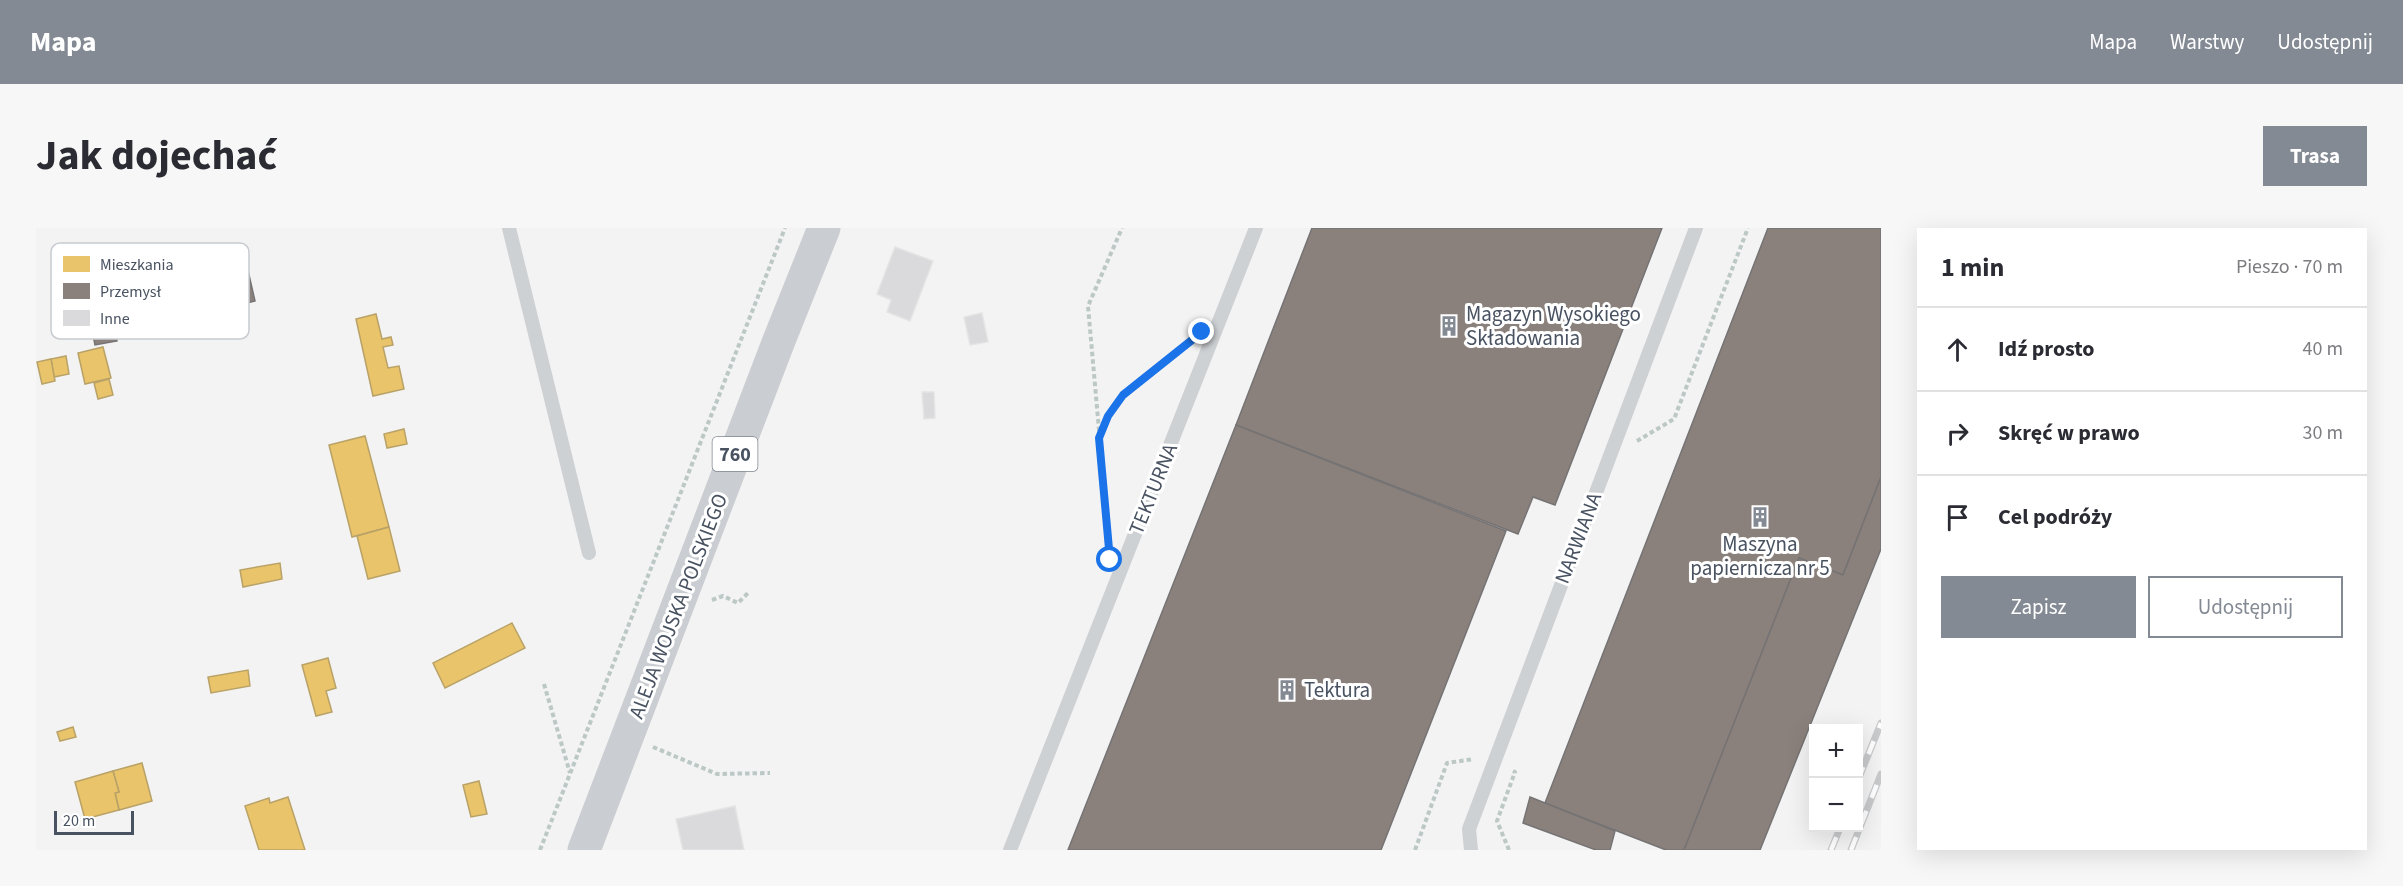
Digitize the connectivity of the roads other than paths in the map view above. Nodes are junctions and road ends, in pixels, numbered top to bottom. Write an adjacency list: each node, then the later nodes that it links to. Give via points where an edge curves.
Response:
1 (509, 228): 5 (lane)
2 (824, 228): 6 (main road, ALEJA WOJSKA POLSKIEGO / 760)
3 (1256, 228): 7 (lane, TEKTURNA)
4 (1696, 228): 8 (lane, NARWIANA, via 1469,829)
5 (589, 553)
6 (584, 850)
7 (1010, 850)
8 (1471, 850)

